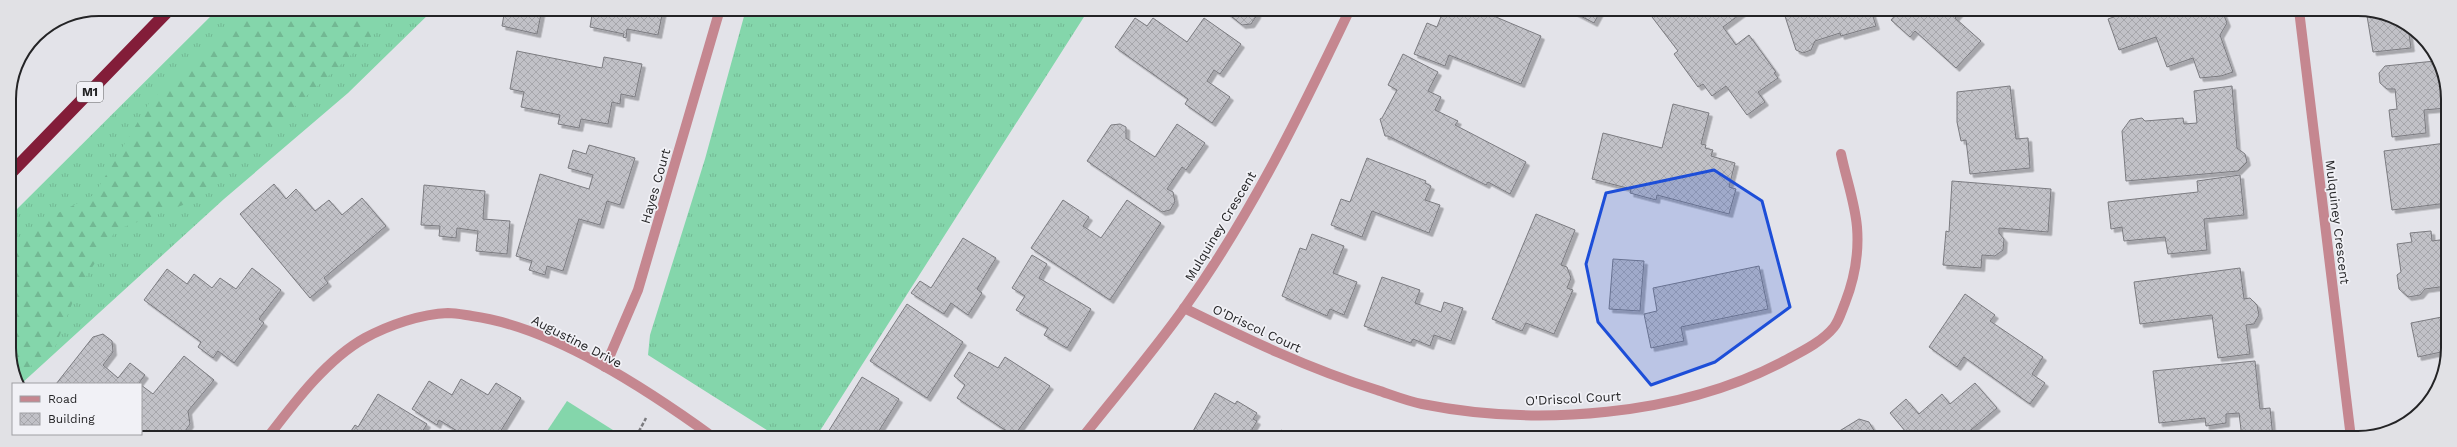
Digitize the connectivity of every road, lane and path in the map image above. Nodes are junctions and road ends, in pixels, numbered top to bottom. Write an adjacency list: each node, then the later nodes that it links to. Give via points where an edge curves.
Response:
1 (163, 16): 6 (highway, M1)
2 (718, 16): 8 (street, Hayes Court, via 638,290)
3 (1347, 16): 7 (street, Mulquiney Crescent, via 1296,121 1225,247)
4 (2300, 16): 12 (street, Mulquiney Crescent)
5 (1841, 154): 7 (street, O'Driscol Court, via 1857,226 1854,282 1835,327 1807,349 1770,369 1715,390 1672,402 1604,412 1539,414 1486,414 1421,404 1338,378 1280,355)
6 (16, 168)
7 (1184, 308): 11 (street, Mulquiney Crescent)
8 (605, 367): 9 (street, Augustine Drive, via 532,330 493,319 448,313 405,321 364,339 333,363 296,400); 10 (street, Augustine Drive)
9 (273, 431)
10 (704, 431)
11 (1087, 431)
12 (2351, 431)

